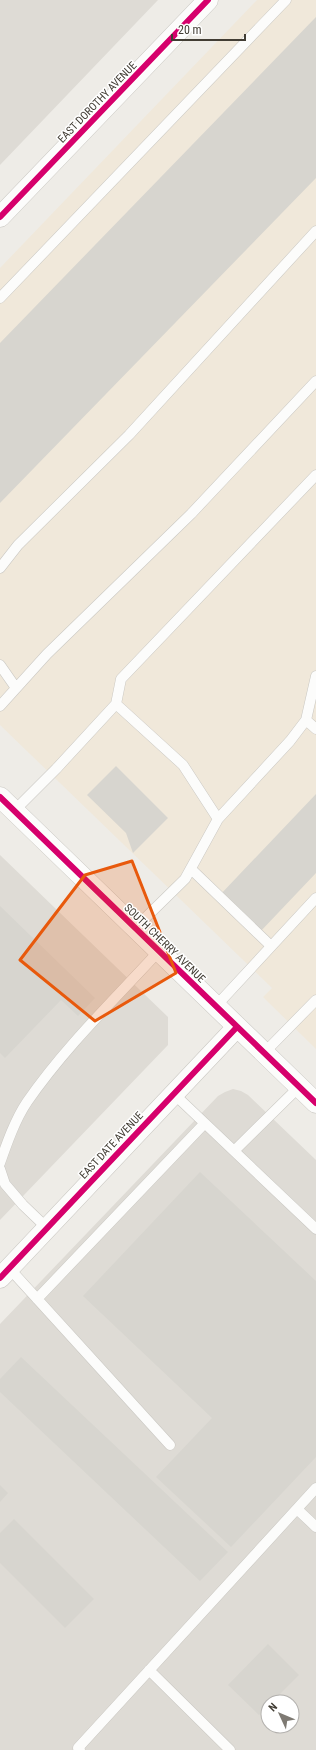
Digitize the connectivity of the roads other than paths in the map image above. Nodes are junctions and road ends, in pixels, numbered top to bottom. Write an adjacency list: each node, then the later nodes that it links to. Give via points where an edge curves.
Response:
1 (208, 0): 3 (street, EAST DOROTHY AVENUE)
2 (286, 0): 5 (lane)
3 (0, 217)
4 (316, 231): 8 (lane, via 128,435 18,545)
5 (0, 298)
6 (316, 382): 11 (lane, via 191,514 47,654)
7 (316, 475): 12 (lane, via 121,678)
8 (0, 568)
9 (0, 665): 11 (lane)
10 (316, 676): 14 (lane)
11 (16, 688): 13 (lane)
12 (116, 704): 17 (lane); 18 (lane, via 183,765)
13 (0, 706)
14 (306, 720): 15 (lane); 18 (lane)
15 (316, 729)
16 (0, 797): 17 (street, SOUTH CHERRY AVENUE)
17 (14, 811): 21 (street, SOUTH CHERRY AVENUE)
18 (218, 819): 19 (lane)
19 (191, 869): 21 (lane, via 185,879); 22 (lane)
20 (316, 898): 22 (lane)
21 (135, 928): 23 (street, SOUTH CHERRY AVENUE)
22 (271, 946): 25 (lane)
23 (159, 951): 25 (street, SOUTH CHERRY AVENUE); 33 (lane, via 90,1024 27,1103 7,1142)
24 (316, 1000): 27 (lane)
25 (216, 1006): 26 (street, SOUTH CHERRY AVENUE)
26 (238, 1027): 27 (street, SOUTH CHERRY AVENUE); 29 (street, EAST DATE AVENUE)
27 (264, 1053): 28 (street, SOUTH CHERRY AVENUE)
28 (299, 1087): 30 (street, SOUTH CHERRY AVENUE); 32 (lane)
29 (174, 1094): 31 (lane); 35 (street, EAST DATE AVENUE)
30 (316, 1103)
31 (204, 1124): 32 (lane); 38 (lane)
32 (234, 1151): 36 (lane)
33 (0, 1163)
34 (0, 1169): 35 (lane, via 5,1184)
35 (47, 1228): 37 (street, EAST DATE AVENUE)
36 (316, 1229)
37 (5, 1273): 38 (lane)
38 (37, 1299): 39 (lane)
39 (170, 1445)
40 (316, 1488): 41 (lane)
41 (298, 1510): 42 (lane); 43 (lane)
42 (316, 1527)
43 (149, 1670): 44 (lane, via 78,1748); 45 (lane)
44 (80, 1750)
45 (230, 1750)

